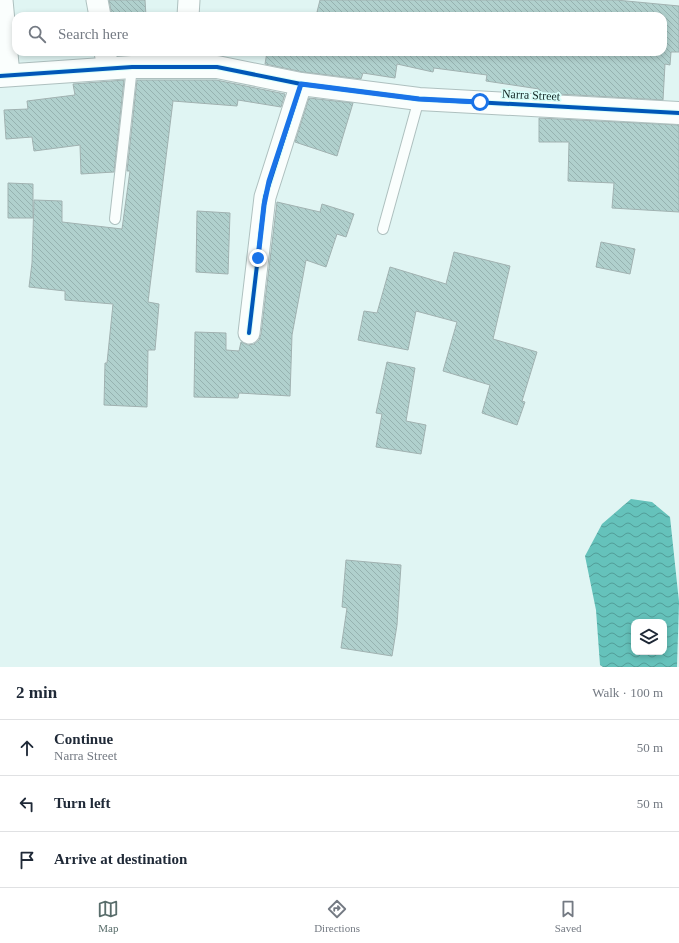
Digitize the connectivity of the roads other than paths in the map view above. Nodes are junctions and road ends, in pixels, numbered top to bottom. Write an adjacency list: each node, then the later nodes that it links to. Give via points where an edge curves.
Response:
1 (2, 0): 9 (street)
2 (97, 0): 4 (street)
3 (189, 0): 5 (street)
4 (99, 12)
5 (188, 12)
6 (186, 59): 8 (street, Narra Street); 10 (street, Narra Street)
7 (106, 60): 8 (street, Narra Street); 9 (street, Narra Street)
8 (132, 67): 13 (lane)
9 (4, 76)
10 (301, 84): 11 (street, Narra Street); 15 (street, via 265,197)
11 (419, 99): 12 (street, Narra Street); 14 (lane)
12 (679, 113)
13 (115, 219)
14 (383, 229)
15 (249, 333)

